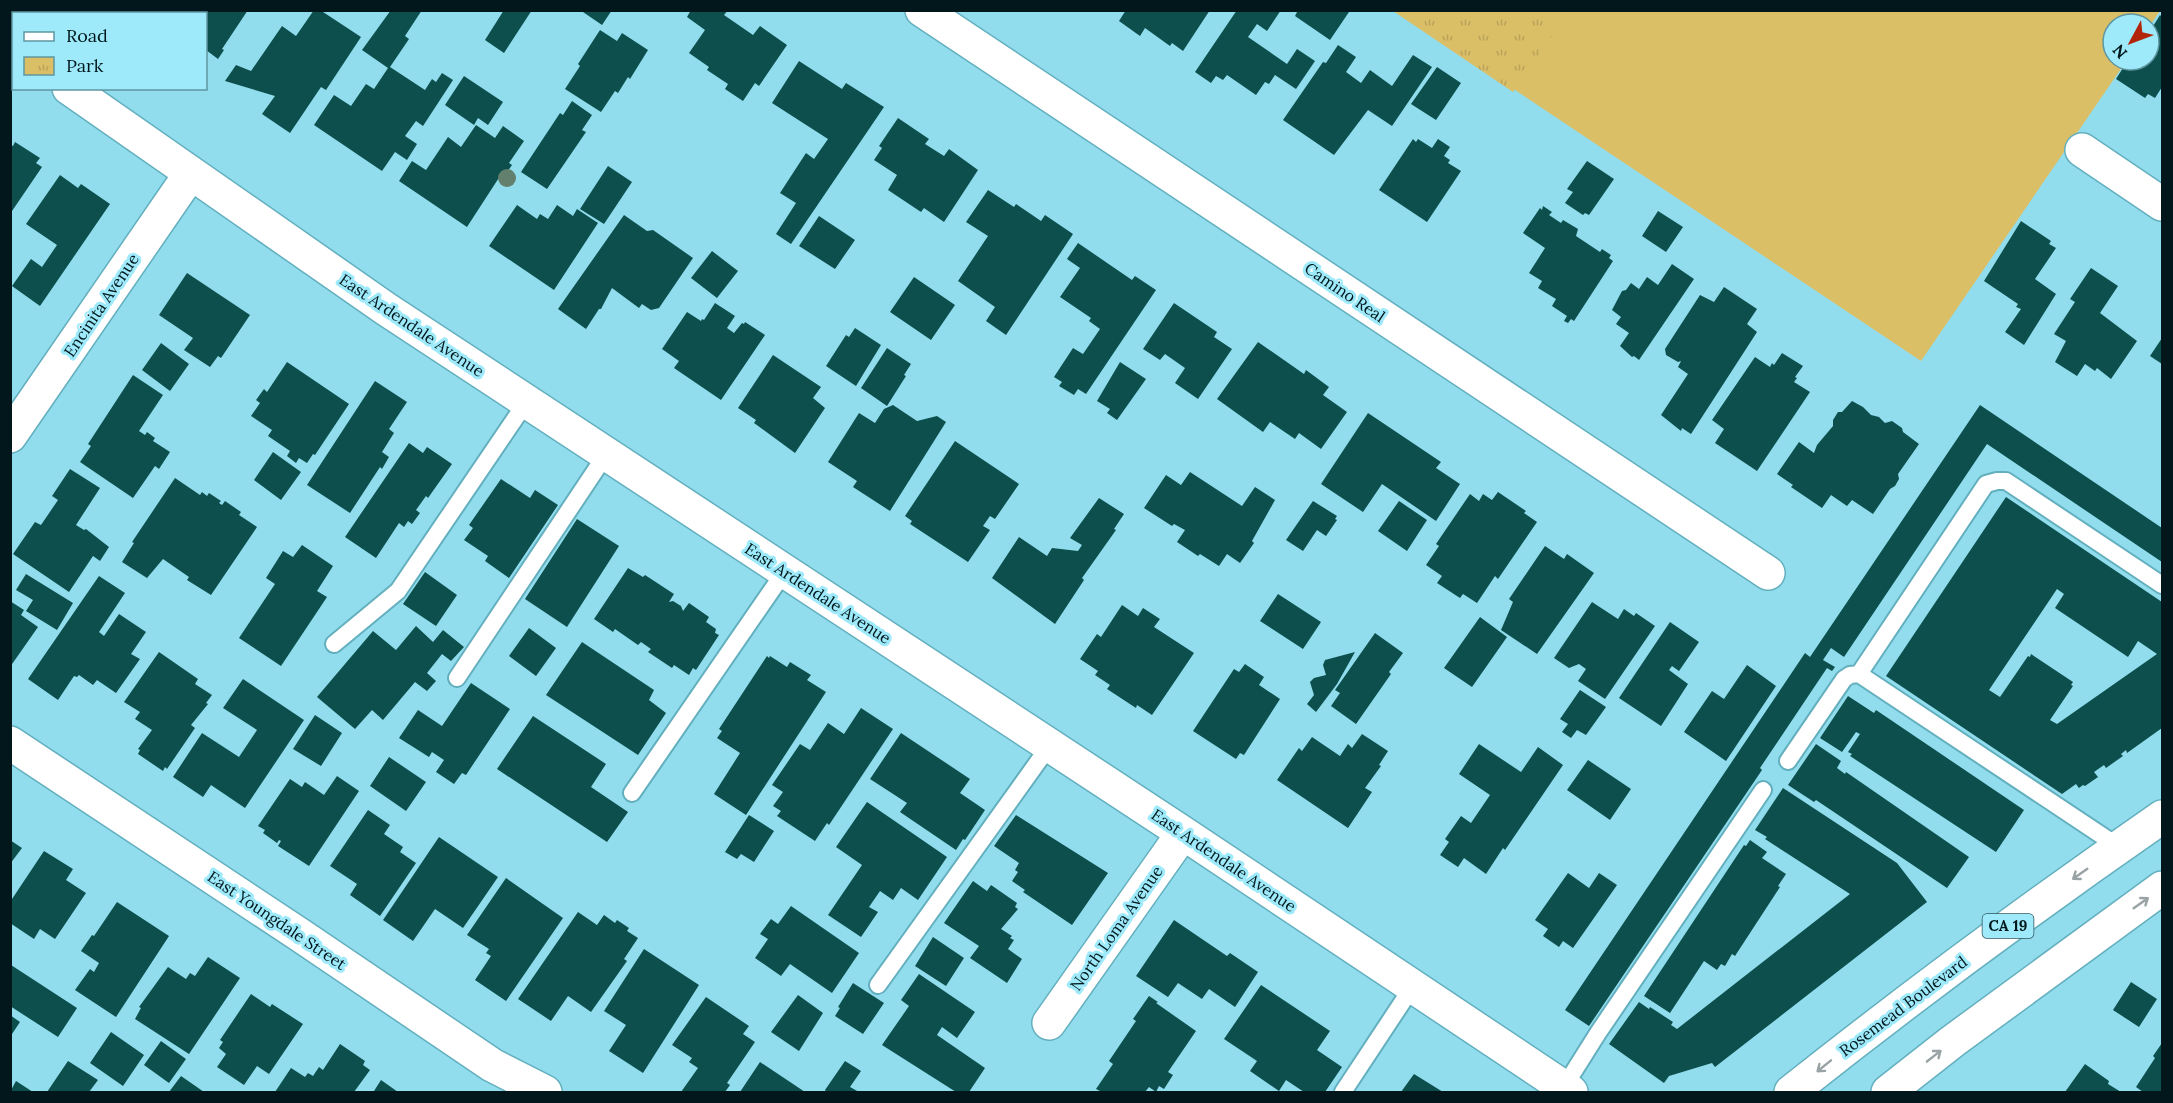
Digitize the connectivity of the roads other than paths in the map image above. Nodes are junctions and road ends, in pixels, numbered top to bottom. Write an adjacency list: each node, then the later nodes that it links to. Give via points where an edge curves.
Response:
1 (922, 10): 10 (street, Camino Real)
2 (72, 90): 4 (street, East Ardendale Avenue)
3 (2082, 150): 5 (street)
4 (191, 173): 6 (street, East Ardendale Avenue); 7 (street, Encinita Avenue)
5 (2163, 204)
6 (526, 401): 8 (street, East Ardendale Avenue); 12 (lane, via 398,591)
7 (10, 436)
8 (607, 453): 9 (street, East Ardendale Avenue); 14 (lane)
9 (785, 571): 16 (street, East Ardendale Avenue); 19 (lane)
10 (1768, 573)
11 (2163, 585): 13 (lane, via 2015,486 2006,481 1986,484)
12 (334, 644)
13 (1859, 674): 17 (lane, via 1844,679); 22 (lane)
14 (457, 678)
15 (10, 743): 28 (street, East Youngdale Street, via 492,1065)
16 (1050, 745): 21 (street, East Ardendale Avenue); 24 (lane)
17 (1788, 761)
18 (1763, 790): 27 (lane, via 1598,1033)
19 (632, 793)
20 (2163, 817): 22 (street, Rosemead Boulevard / CA 19)
21 (1183, 833): 25 (street, East Ardendale Avenue); 26 (street, North Loma Avenue)
22 (2119, 847): 30 (street, Rosemead Boulevard / CA 19, one-way to 30, via 1908,1000)
23 (2163, 888): 31 (street, one-way to 23)
24 (878, 986)
25 (1413, 986): 27 (street, East Ardendale Avenue); 29 (lane)
26 (1049, 1023)
27 (1567, 1090)
28 (544, 1092)
29 (1343, 1092)
30 (1791, 1092)
31 (1888, 1092)

